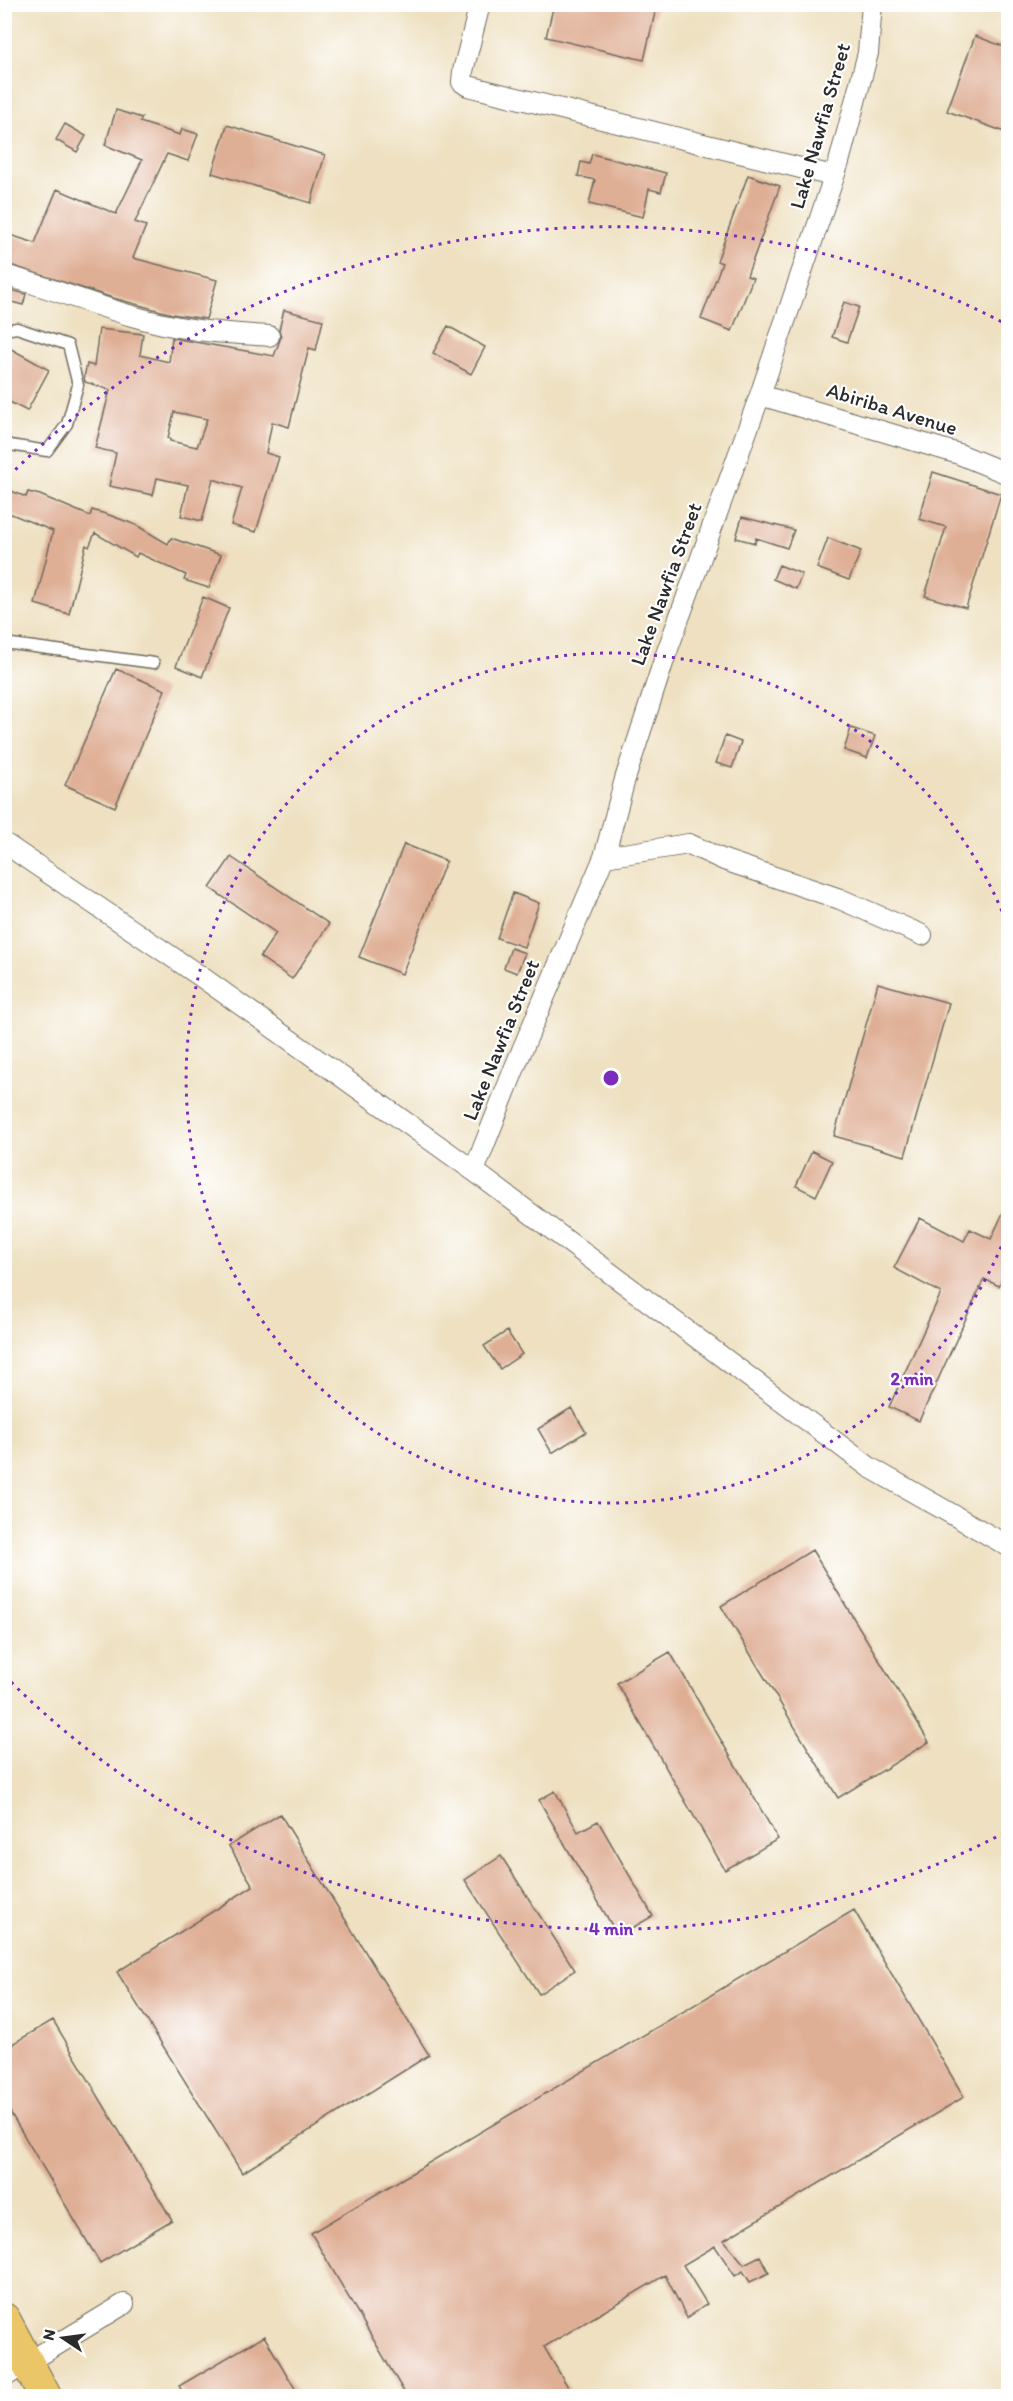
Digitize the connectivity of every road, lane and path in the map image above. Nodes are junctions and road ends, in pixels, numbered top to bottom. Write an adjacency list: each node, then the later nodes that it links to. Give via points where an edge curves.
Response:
1 (480, 4): 3 (street, via 463,71 462,82 468,86)
2 (872, 4): 3 (street, Lake Nawfia Street, via 868,53)
3 (833, 176): 7 (street, Lake Nawfia Street)
4 (4, 275): 6 (street, via 111,310 190,329)
5 (4, 330): 8 (lane, via 17,328 68,345 78,385 67,424 47,451)
6 (269, 336)
7 (760, 394): 9 (street, Abiriba Avenue, via 959,454); 13 (street, Lake Nawfia Street, via 664,657)
8 (4, 444)
9 (1008, 474)
10 (4, 643): 11 (lane)
11 (154, 663)
12 (4, 843): 15 (street, via 203,978)
13 (604, 857): 14 (street, via 689,844 724,860 840,898); 15 (street, Lake Nawfia Street)
14 (922, 935)
15 (474, 1171): 16 (street, via 869,1467)
16 (1008, 1546)
17 (124, 2304): 19 (street)
18 (4, 2319): 19 (main road)
19 (14, 2375): 20 (main road)
20 (45, 2397)

